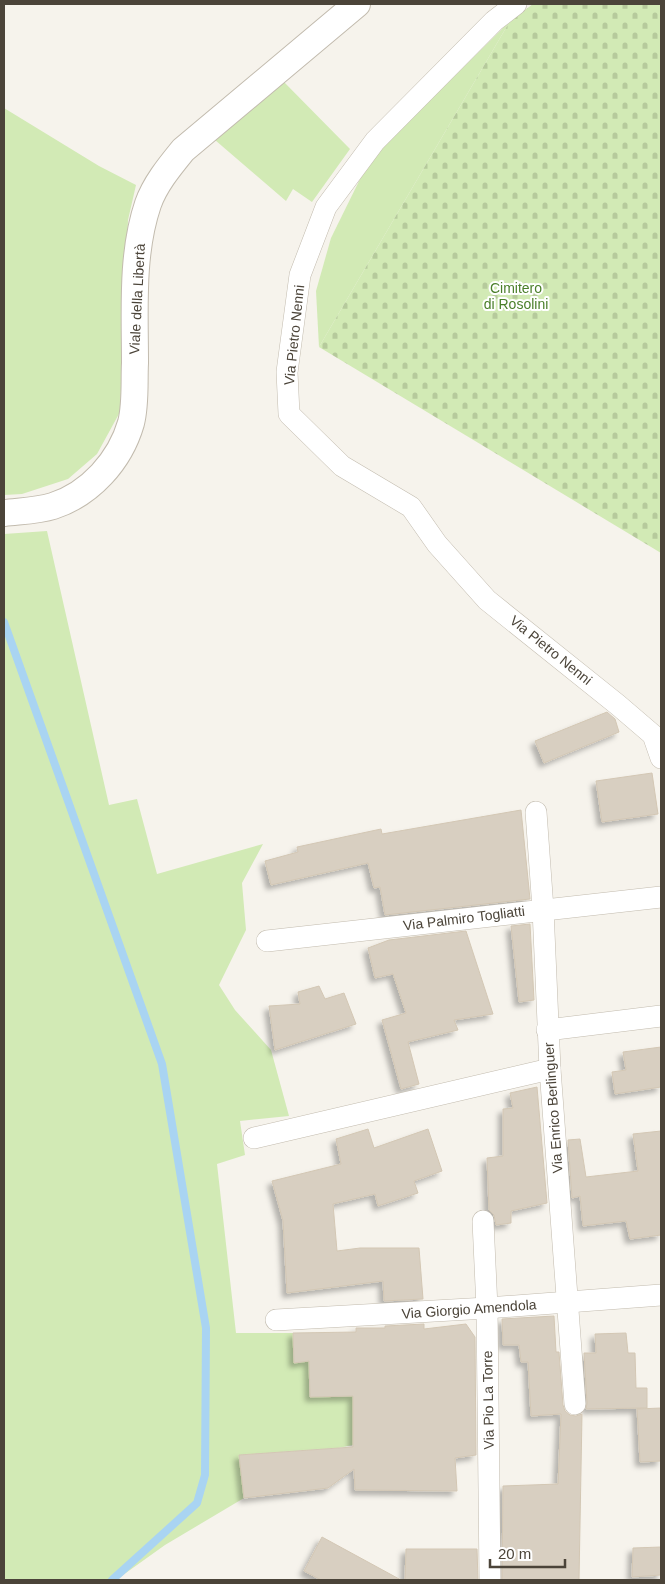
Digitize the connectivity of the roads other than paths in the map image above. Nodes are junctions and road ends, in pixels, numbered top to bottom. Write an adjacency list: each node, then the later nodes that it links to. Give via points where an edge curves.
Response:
1 (357, 4): 3 (street, Viale della Libertà, via 183,150 168,168 148,202 140,234 135,282 134,397 131,423 120,450 100,475 71,498 52,506)
2 (516, 4): 4 (street, Via Pietro Nenni, via 494,21 375,141 326,207 300,275 288,372 289,414 342,466 411,507 437,544 488,600 653,735)
3 (16, 512)
4 (661, 758)
5 (536, 812): 7 (street, Via Enrico Berlinguer)
6 (661, 896): 7 (street, Via Palmiro Togliatti)
7 (543, 909): 8 (street, Via Palmiro Togliatti); 10 (street, Via Enrico Berlinguer)
8 (267, 942)
9 (661, 1016): 10 (street)
10 (547, 1030): 11 (street, Via Enrico Berlinguer)
11 (550, 1069): 12 (street); 15 (street, Via Enrico Berlinguer)
12 (254, 1138)
13 (482, 1221): 16 (street, Via Pio La Torre)
14 (661, 1295): 15 (street, Via Giorgio Amendola)
15 (569, 1302): 16 (street, Via Giorgio Amendola); 18 (street, Via Enrico Berlinguer)
16 (488, 1308): 17 (street, Via Giorgio Amendola); 19 (street, Via Pio La Torre)
17 (276, 1320)
18 (575, 1404)
19 (490, 1580)

